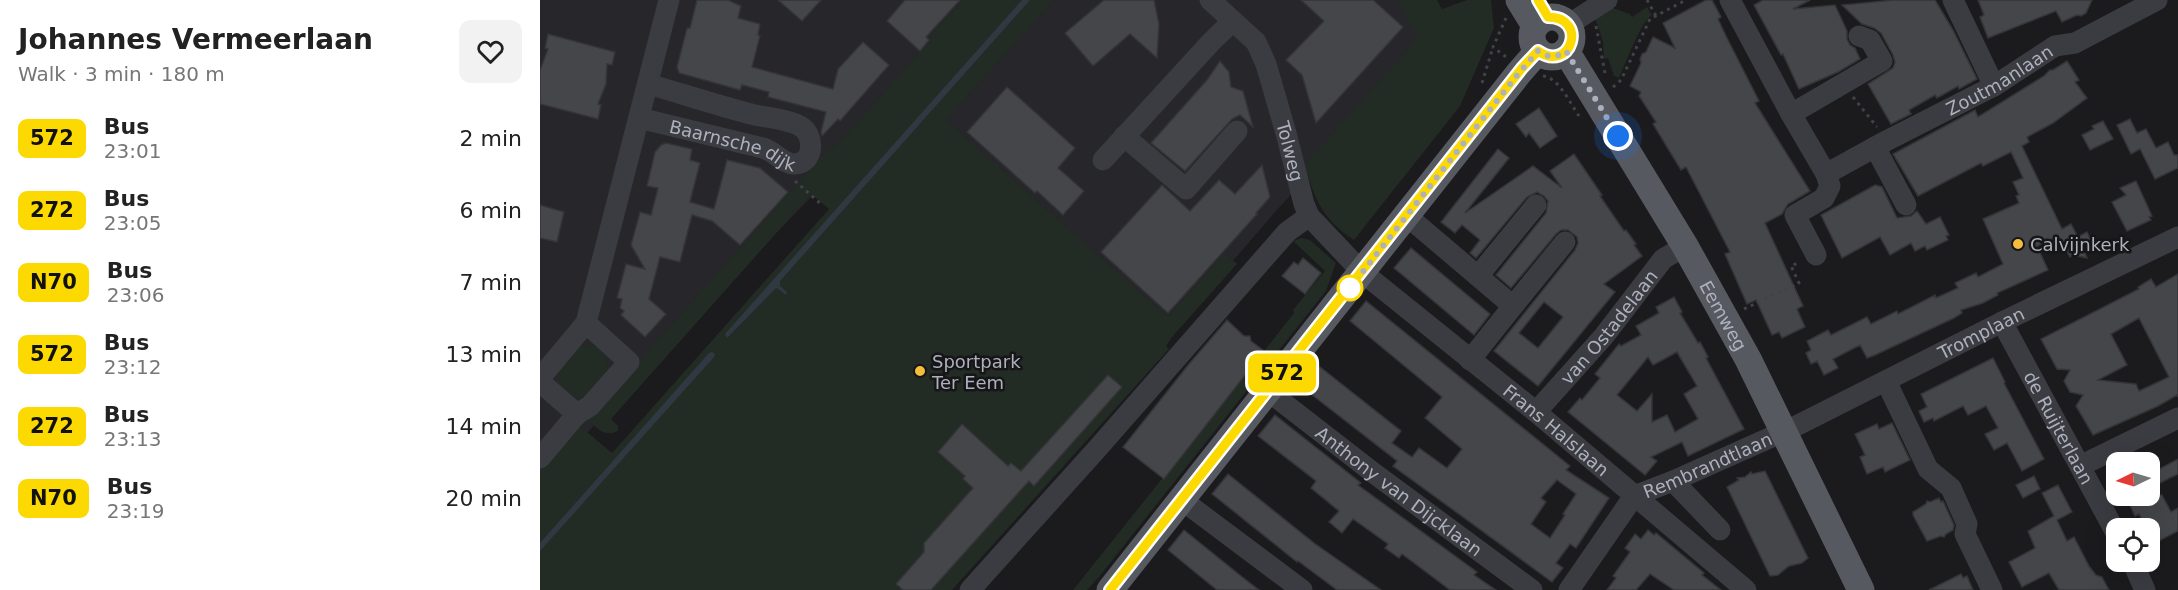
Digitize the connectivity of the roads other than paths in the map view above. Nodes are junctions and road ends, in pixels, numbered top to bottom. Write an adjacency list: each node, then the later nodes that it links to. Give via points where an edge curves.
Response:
1 (669, 0): 11 (street)
2 (1210, 0): 8 (street, Tolweg)
3 (1519, 0): 9 (main road)
4 (1607, 0): 9 (street)
5 (1730, 0): 13 (street)
6 (1953, 0): 12 (street)
7 (2157, 0): 12 (street, Zoutmanlaan, via 2075,43 2055,46)
8 (1233, 21): 16 (street); 22 (street, Tolweg, via 1256,42 1266,64)
9 (1553, 22): 23 (main road, via 1518,74); 26 (main road, Eemweg, via 1544,56 1560,56 1566,51)
10 (1859, 36): 13 (street, via 1870,40 1882,61)
11 (648, 84): 14 (street); 14 (street, Baarnsche dijk, via 796,124 804,128 812,142 811,150 805,160 788,164 763,148)
12 (1994, 86): 17 (street, Zoutmanlaan)
13 (1791, 114): 19 (street)
14 (639, 118): 32 (street)
15 (1237, 131): 16 (street, via 1186,189)
16 (1124, 136): 18 (street)
17 (1881, 144): 19 (street, Zoutmanlaan); 21 (street)
18 (1103, 160)
19 (1826, 174): 27 (street, via 1830,186 1824,198 1795,215)
20 (1536, 205): 29 (street)
21 (1906, 205)
22 (1309, 216): 28 (street, Tolweg); 49 (street, via 1287,232)
23 (1407, 216): 28 (main road); 29 (street)
24 (2178, 237): 31 (street, Tromplaan)
25 (1565, 242): 30 (street)
26 (1684, 246): 37 (street, van Ostadelaan, via 1663,259 1604,336); 40 (main road, Eemweg)
27 (1816, 255)
28 (1362, 272): 33 (street, Frans Halslaan); 36 (main road)
29 (1478, 276): 30 (street)
30 (1513, 306): 33 (street)
31 (2002, 322): 35 (street, Tromplaan); 42 (street, de Ruijterlaan)
32 (586, 323): 34 (street); 38 (street, via 629,362 590,406)
33 (1470, 360): 37 (street, Frans Halslaan)
34 (540, 380): 38 (street)
35 (1886, 381): 40 (street, Tromplaan); 56 (street, via 1928,469 1951,488 1967,524 1965,534)
36 (1268, 390): 45 (main road); 52 (street, Anthony van Dijcklaan)
37 (1536, 412): 44 (street, Frans Halslaan)
38 (577, 414): 41 (street)
39 (2178, 418): 42 (street)
40 (1785, 431): 43 (street, Rembrandtlaan); 55 (main road, Eemweg)
41 (540, 458)
42 (2080, 466): 46 (street, de Ruijterlaan)
43 (1673, 481): 44 (street, Rembrandtlaan); 47 (street)
44 (1634, 496): 53 (street, Rembrandtlaan); 54 (street, Frans Halslaan)
45 (1182, 500): 50 (main road); 51 (street)
46 (2108, 518)
47 (1720, 530)
48 (2137, 572): 57 (street)
49 (970, 590)
50 (1110, 590)
51 (1302, 590)
52 (1532, 590)
53 (1569, 590)
54 (1746, 590)
55 (1861, 590)
56 (1992, 590)
57 (2145, 590)

